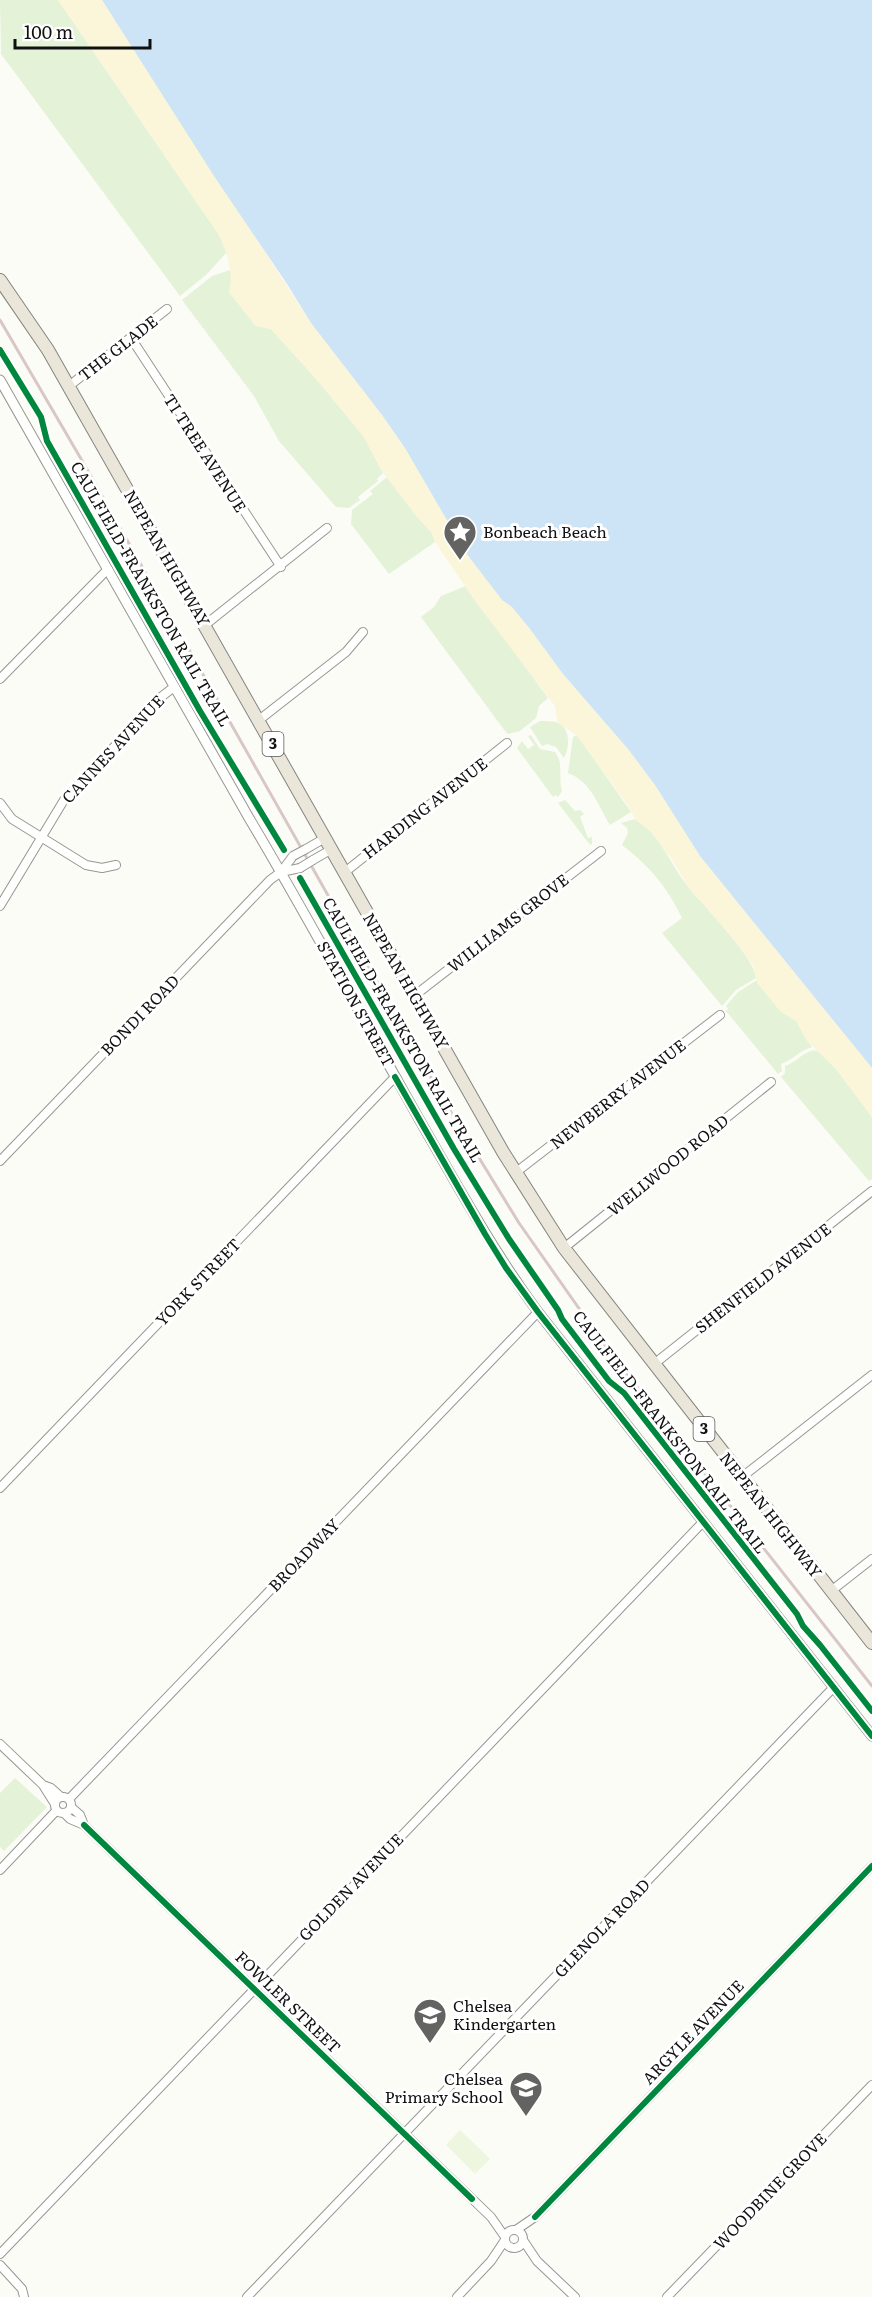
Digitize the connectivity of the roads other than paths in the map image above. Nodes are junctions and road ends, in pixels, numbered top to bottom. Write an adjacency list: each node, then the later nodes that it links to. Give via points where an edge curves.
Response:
1 (0, 280): 5 (highway, NEPEAN HIGHWAY / 3)
2 (167, 309): 3 (street, THE GLADE)
3 (131, 338): 5 (street, THE GLADE); 7 (street, TI TREE AVENUE)
4 (0, 380): 8 (street, STATION STREET)
5 (69, 386): 9 (highway, NEPEAN HIGHWAY / 3)
6 (327, 528): 7 (street)
7 (280, 567): 9 (street)
8 (108, 569): 11 (street); 12 (street, STATION STREET)
9 (205, 625): 13 (highway, NEPEAN HIGHWAY / 3)
10 (363, 632): 13 (street, via 346,652)
11 (0, 679)
12 (174, 687): 16 (street, CANNES AVENUE, via 66,797); 20 (street, STATION STREET)
13 (259, 720): 17 (highway, NEPEAN HIGHWAY / 3)
14 (507, 743): 21 (street, HARDING AVENUE)
15 (0, 803): 16 (street, via 9,817)
16 (41, 838): 19 (street, via 89,866); 22 (street, CANNES AVENUE)
17 (329, 844): 20 (street, BONDI ROAD, bridge, via 313,860); 20 (street, BONDI ROAD, bridge, via 293,856); 21 (highway, NEPEAN HIGHWAY / 3)
18 (601, 851): 23 (street, WILLIAMS GROVE)
19 (116, 865)
20 (281, 872): 25 (street, STATION STREET); 27 (street, BONDI ROAD)
21 (345, 872): 23 (highway, NEPEAN HIGHWAY / 3)
22 (0, 906)
23 (414, 996): 28 (highway, NEPEAN HIGHWAY / 3)
24 (720, 1015): 28 (street, NEWBERRY AVENUE)
25 (395, 1077): 31 (street, STATION STREET, via 485,1234); 35 (street, YORK STREET)
26 (771, 1082): 30 (street, WELLWOOD ROAD)
27 (0, 1161)
28 (515, 1173): 30 (highway, NEPEAN HIGHWAY / 3)
29 (872, 1191): 32 (street, SHENFIELD AVENUE)
30 (564, 1248): 32 (highway, NEPEAN HIGHWAY / 3)
31 (538, 1312): 36 (street, STATION STREET); 44 (street, BROADWAY)
32 (654, 1364): 34 (highway, NEPEAN HIGHWAY / 3)
33 (872, 1375): 34 (street)
34 (742, 1477): 38 (highway, NEPEAN HIGHWAY / 3)
35 (0, 1488)
36 (703, 1522): 40 (street, STATION STREET); 50 (street, GOLDEN AVENUE)
37 (872, 1559): 38 (street)
38 (831, 1591): 39 (highway, NEPEAN HIGHWAY / 3)
39 (872, 1643)
40 (833, 1688): 41 (street, STATION STREET); 52 (street, GLENOLA ROAD)
41 (872, 1736)
42 (0, 1744): 43 (street, FOWLER STREET)
43 (43, 1785): 44 (street, FOWLER STREET); 46 (street, FOWLER STREET)
44 (65, 1798): 45 (street); 46 (street, BROADWAY)
45 (71, 1807): 46 (street); 47 (street, FOWLER STREET)
46 (58, 1809): 47 (street, FOWLER STREET); 49 (street)
47 (84, 1825): 50 (street, FOWLER STREET)
48 (872, 1866): 54 (street, ARGYLE AVENUE)
49 (0, 1870)
50 (254, 1989): 52 (street, FOWLER STREET); 59 (street, GOLDEN AVENUE)
51 (872, 2085): 67 (street, WOODBINE GROVE)
52 (404, 2133): 53 (street, FOWLER STREET); 64 (street, GLENOLA ROAD)
53 (491, 2217): 55 (street, FOWLER STREET); 56 (street, FOWLER STREET)
54 (535, 2217): 55 (street, ARGYLE AVENUE); 57 (street, ARGYLE AVENUE)
55 (514, 2230): 56 (street); 57 (street, via 521,2232)
56 (505, 2238): 58 (street); 61 (street)
57 (523, 2239): 58 (street, via 520,2246); 60 (street)
58 (513, 2248): 60 (street); 61 (street)
59 (0, 2254)
60 (537, 2261): 66 (street)
61 (491, 2262): 65 (street)
62 (0, 2265): 63 (street, via 22,2289)
63 (24, 2297)
64 (247, 2297)
65 (457, 2297)
66 (575, 2297)
67 (667, 2297)

